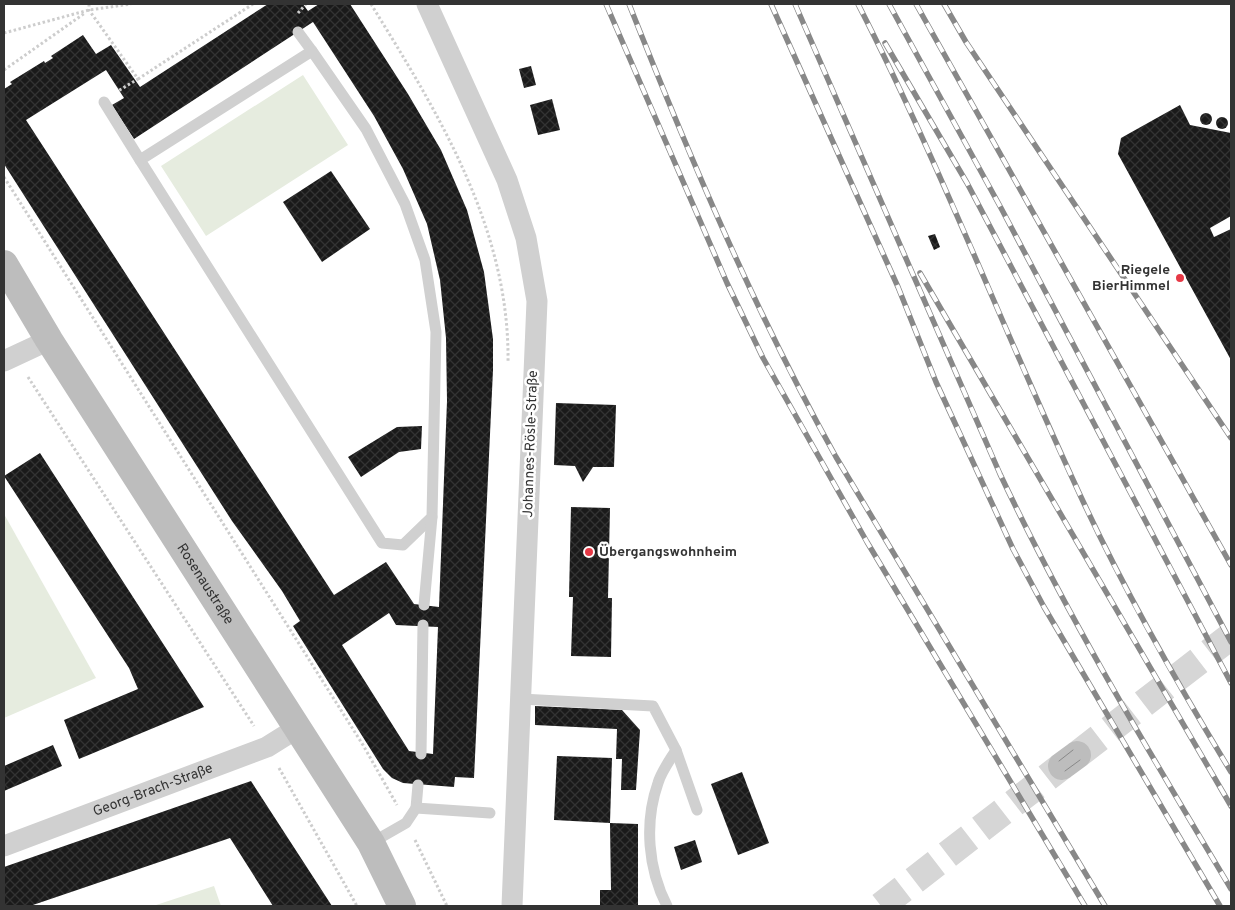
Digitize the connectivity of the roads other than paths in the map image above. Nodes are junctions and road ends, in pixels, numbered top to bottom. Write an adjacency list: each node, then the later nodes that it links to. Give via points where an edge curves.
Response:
1 (427, 4): 12 (street, Johannes-Rösle-Straße, via 507,180 526,238 537,301)
2 (298, 32): 3 (lane)
3 (312, 52): 5 (lane); 9 (lane, via 366,129 405,204 425,260 436,332)
4 (104, 102): 5 (lane)
5 (140, 160): 9 (lane, via 382,542 404,545)
6 (4, 264): 7 (main road, Rosenaustraße)
7 (49, 340): 8 (street); 13 (main road, Rosenaustraße)
8 (9, 359)
9 (432, 518): 10 (lane)
10 (424, 605)
11 (423, 625): 15 (lane)
12 (521, 700): 14 (lane, via 653,706); 23 (street, Johannes-Rösle-Straße)
13 (299, 727): 20 (main road, Rosenaustraße); 21 (street, Georg-Brach-Straße, via 267,747)
14 (676, 750): 18 (lane); 24 (lane, via 658,782 650,832 650,854 660,893)
15 (421, 754)
16 (418, 785): 17 (lane)
17 (416, 808): 19 (lane); 20 (lane, via 406,823)
18 (697, 810)
19 (490, 813)
20 (372, 842): 22 (main road, Rosenaustraße)
21 (4, 846)
22 (402, 906)
23 (512, 906)
24 (667, 906)

